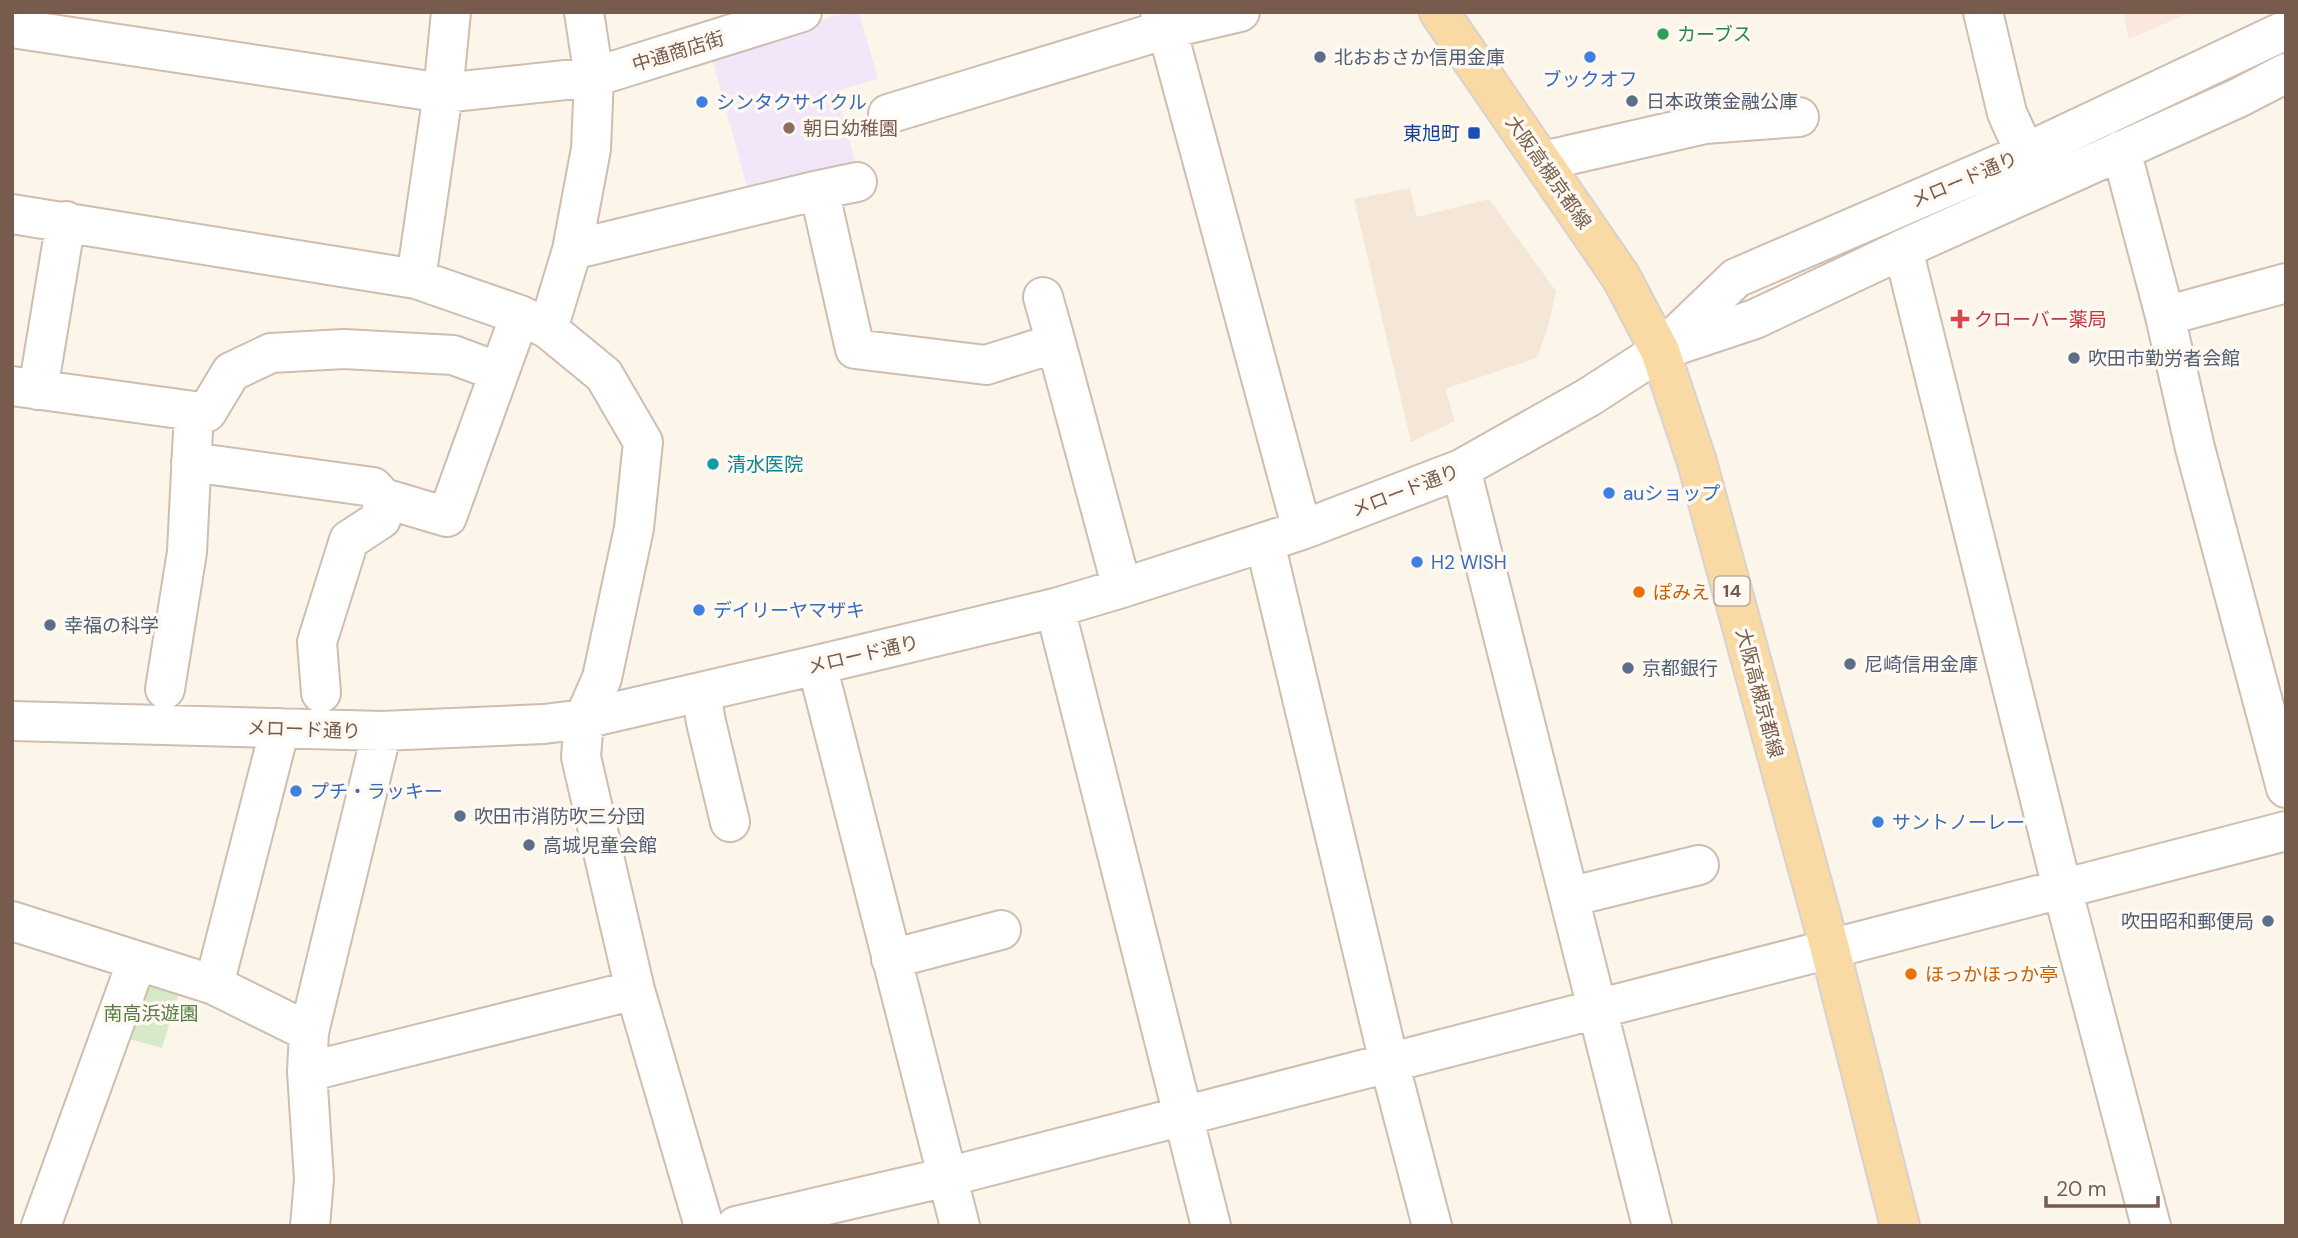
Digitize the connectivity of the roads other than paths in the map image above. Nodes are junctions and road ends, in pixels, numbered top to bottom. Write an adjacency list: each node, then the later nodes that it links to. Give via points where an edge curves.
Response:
1 (451, 12): 12 (street)
2 (584, 12): 11 (street)
3 (802, 12): 11 (street, 中通商店街)
4 (1240, 12): 7 (street)
5 (1439, 12): 17 (main road, 大阪高槻京都線 / 14)
6 (1983, 12): 16 (street, via 2007,113)
7 (1164, 21): 13 (street); 37 (street)
8 (12, 28): 12 (street, 中通商店街)
9 (2286, 30): 16 (street, メロード通り)
10 (2286, 73): 15 (street, メロード通り)
11 (594, 77): 12 (street, 中通商店街); 23 (street, via 590,149)
12 (443, 93): 24 (street)
13 (888, 114)
14 (1799, 117): 17 (street, via 1705,124)
15 (2121, 150): 22 (street, メロード通り); 27 (street)
16 (2025, 153): 30 (street, メロード通り, via 1736,278)
17 (1543, 161): 30 (main road, 大阪高槻京都線 / 14, via 1621,276)
18 (857, 182): 19 (street)
19 (819, 190): 23 (street); 29 (street, via 855,349 986,365)
20 (12, 214): 21 (street)
21 (66, 221): 24 (street); 32 (street)
22 (1903, 249): 30 (street, メロード通り, via 1755,319); 53 (street)
23 (572, 250): 28 (street)
24 (416, 279): 28 (street)
25 (2286, 283): 27 (street)
26 (1043, 297): 29 (street)
27 (2165, 316): 49 (street, via 2195,448)
28 (534, 322): 31 (street); 45 (street, via 604,375 643,442 631,542 602,678)
29 (1056, 343): 39 (street)
30 (1660, 351): 35 (street, メロード通り); 57 (main road, 大阪高槻京都線 / 14, via 1697,462)
31 (499, 372): 33 (street, via 453,355 344,349 271,353 231,372 207,412); 36 (street, via 447,517)
32 (25, 388): 33 (street)
33 (194, 411): 34 (street)
34 (191, 462): 36 (street, via 373,487); 42 (street, via 187,552)
35 (1461, 469): 37 (street, メロード通り); 54 (street)
36 (383, 498): 44 (street, via 381,519 349,540 317,642)
37 (1302, 530): 38 (street, メロード通り)
38 (1265, 543): 39 (street, メロード通り); 64 (street)
39 (1122, 588): 40 (street, メロード通り)
40 (1055, 608): 41 (street, メロード通り); 66 (street)
41 (817, 665): 43 (street, メロード通り); 58 (street)
42 (165, 689)
43 (701, 692): 45 (street, メロード通り); 50 (street)
44 (321, 693)
45 (584, 719): 48 (street, メロード通り); 61 (street, via 580,757)
46 (12, 720): 47 (street, メロード通り)
47 (280, 728): 48 (street, メロード通り); 60 (street)
48 (382, 731): 63 (street)
49 (2286, 788)
50 (730, 822)
51 (2286, 831): 53 (street)
52 (1699, 865): 54 (street)
53 (2062, 888): 57 (street); 77 (street)
54 (1569, 897): 62 (street)
55 (12, 921): 59 (street)
56 (1001, 930): 58 (street)
57 (1830, 949): 62 (street); 76 (main road, 大阪高槻京都線 / 14)
58 (891, 959): 67 (street)
59 (137, 961): 60 (street); 68 (street)
60 (214, 985): 63 (street)
61 (635, 990): 65 (street); 70 (street)
62 (1597, 1008): 64 (street); 75 (street)
63 (309, 1032): 65 (street)
64 (1389, 1062): 66 (street); 74 (street)
65 (307, 1072): 69 (street, via 314,1179)
66 (1182, 1117): 67 (street); 73 (street)
67 (947, 1177): 71 (street); 72 (street)
68 (41, 1226)
69 (310, 1226)
70 (704, 1226)
71 (736, 1226)
72 (960, 1226)
73 (1211, 1226)
74 (1432, 1226)
75 (1652, 1226)
76 (1900, 1226)
77 (2151, 1226)

